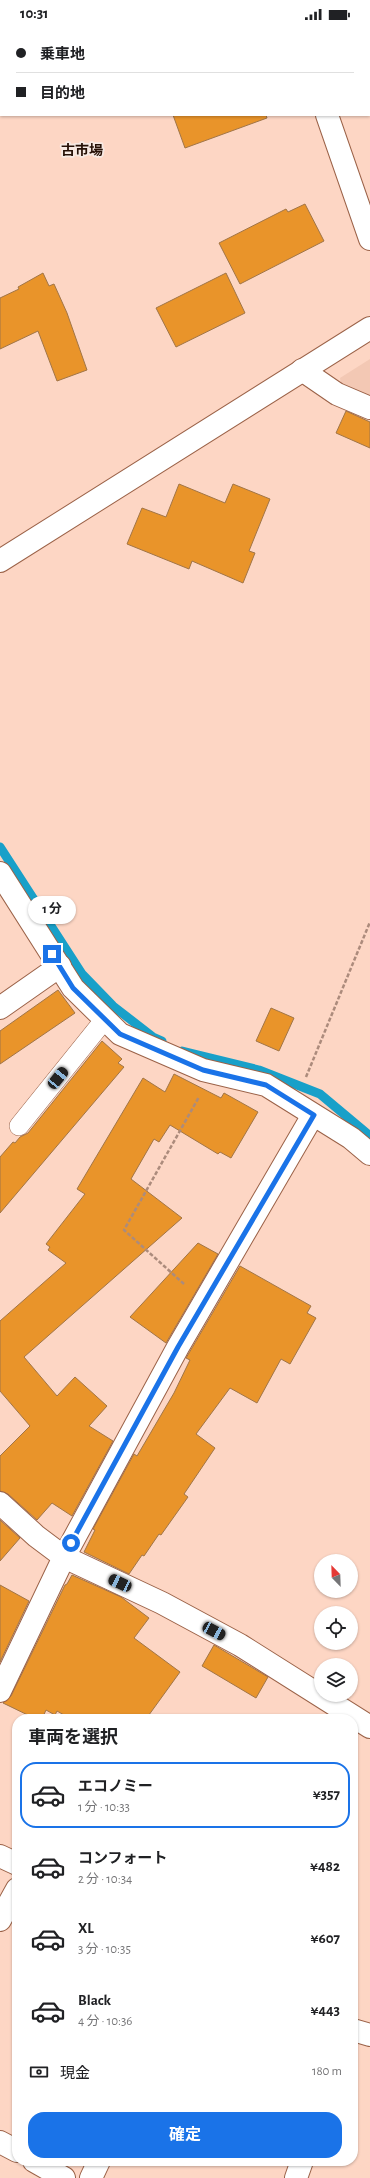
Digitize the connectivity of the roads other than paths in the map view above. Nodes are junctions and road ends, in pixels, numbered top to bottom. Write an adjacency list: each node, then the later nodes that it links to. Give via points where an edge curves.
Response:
1 (328, 116): 2 (street)
2 (370, 239)
3 (370, 328): 4 (street)
4 (302, 370): 5 (street, via 337,394); 6 (street)
5 (370, 408)
6 (0, 561)
7 (0, 873): 8 (street)
8 (60, 966): 9 (street); 10 (street, via 73,988)
9 (0, 1008)
10 (105, 1019): 11 (street, via 120,1034 203,1070 266,1085); 12 (lane)
11 (314, 1115): 13 (street, via 351,1138); 15 (street, via 204,1302)
12 (20, 1126)
13 (370, 1154)
14 (0, 1503): 15 (street, via 36,1536)
15 (64, 1557): 16 (street); 17 (street, via 162,1603 240,1645)
16 (0, 1691)
17 (349, 1714)
18 (358, 1719): 19 (street)
19 (370, 1727)
20 (0, 1856): 21 (street)
21 (12, 1862)
22 (12, 1898): 23 (street)
23 (0, 1920)
24 (358, 2031): 25 (street)
25 (370, 2035)
26 (0, 2142): 27 (street)
27 (12, 2148)
28 (43, 2166): 31 (street)
29 (97, 2166): 32 (street)
30 (300, 2166): 33 (street)
31 (64, 2178)
32 (91, 2178)
33 (296, 2178)

